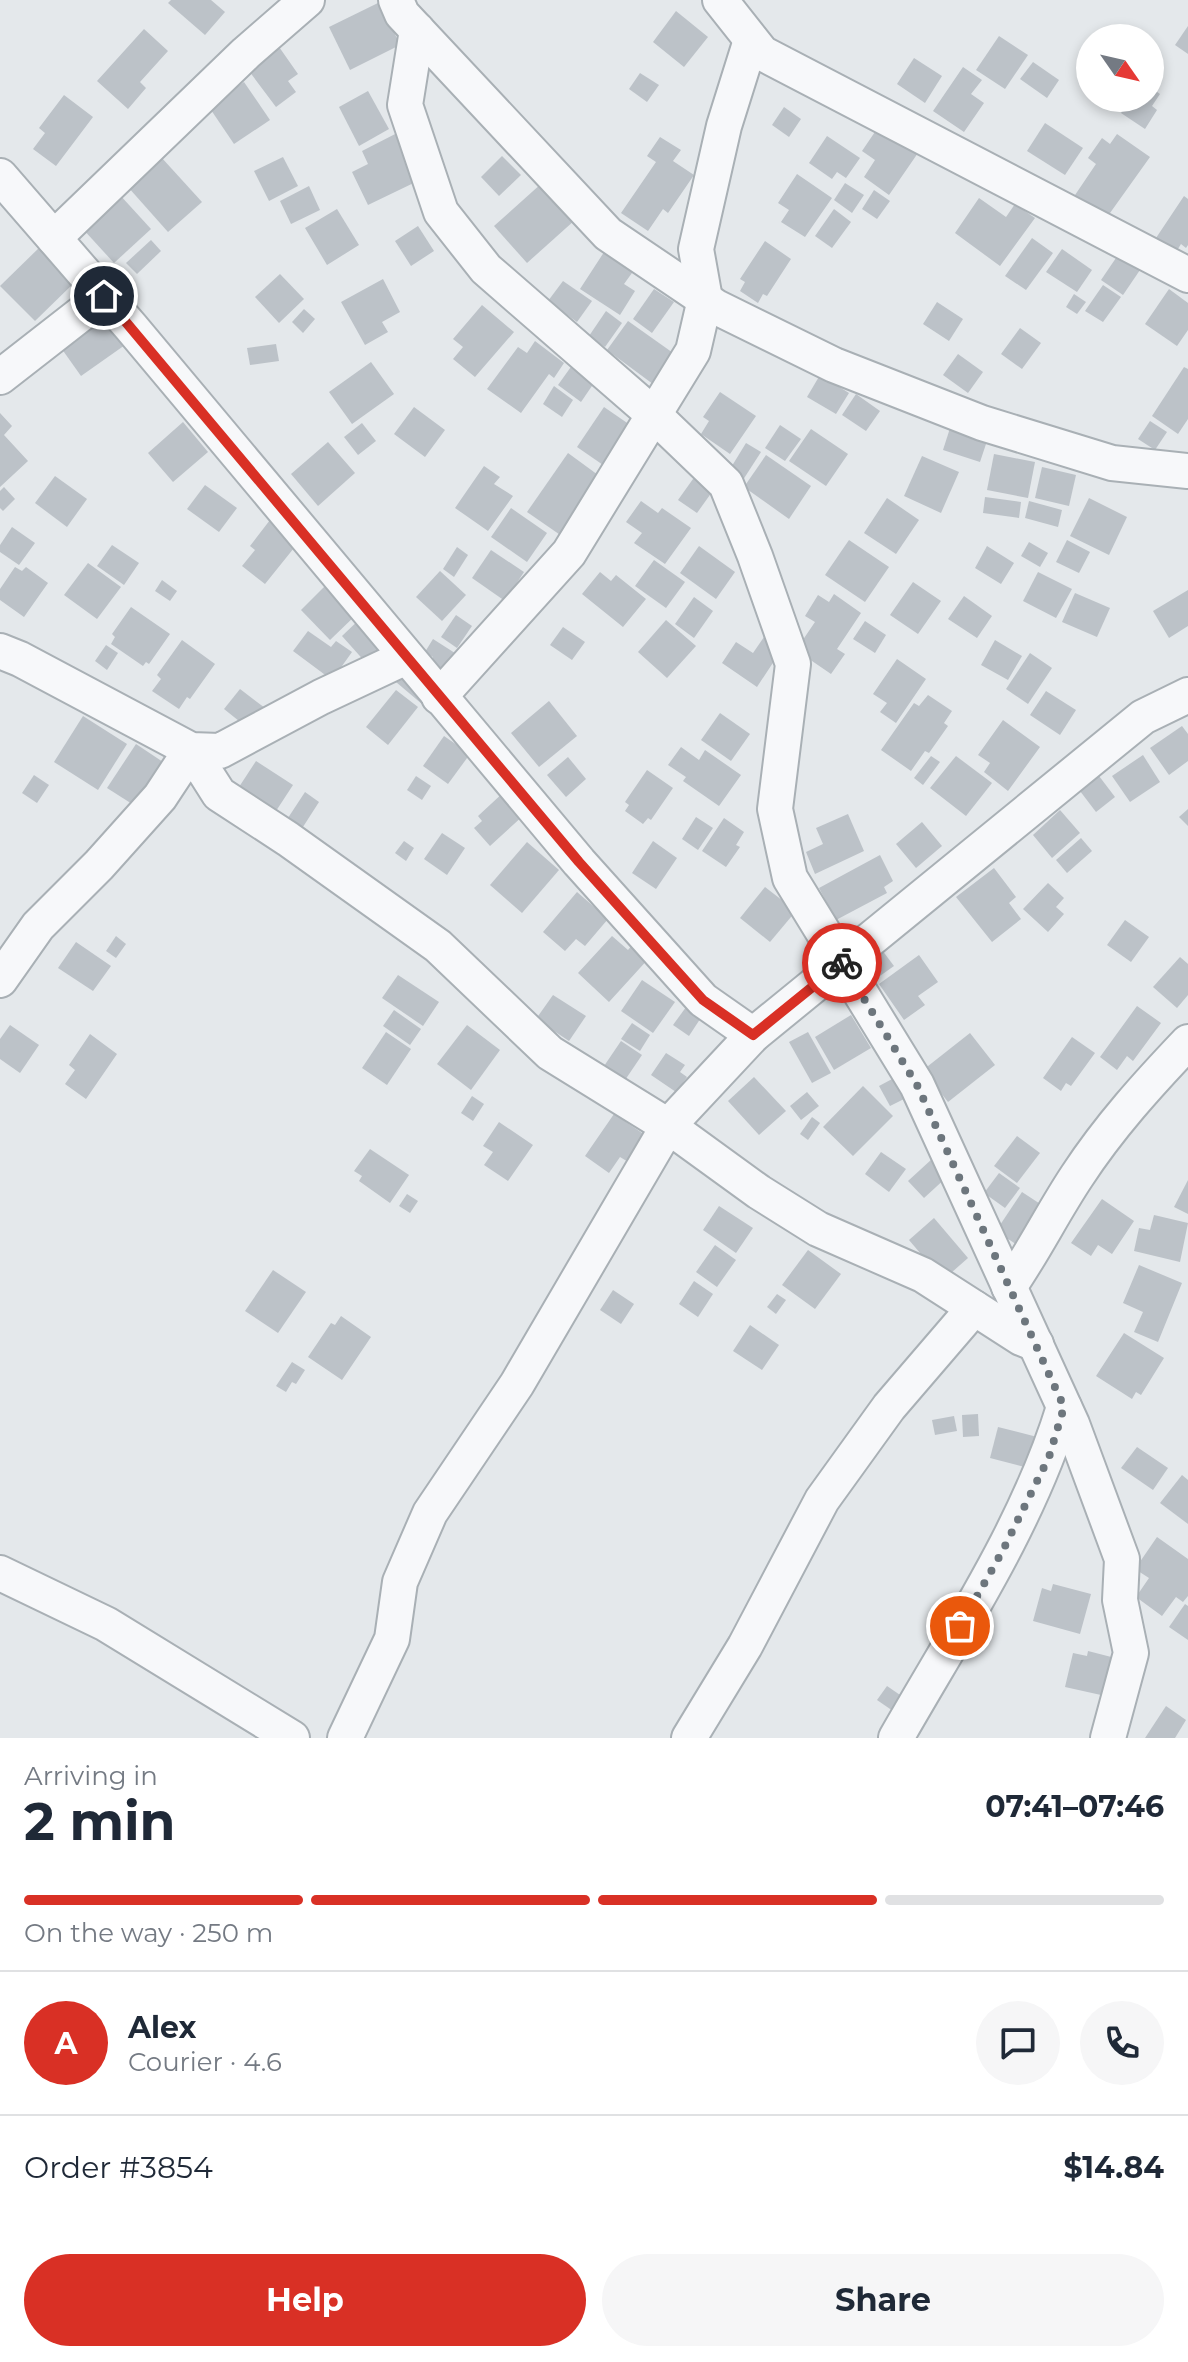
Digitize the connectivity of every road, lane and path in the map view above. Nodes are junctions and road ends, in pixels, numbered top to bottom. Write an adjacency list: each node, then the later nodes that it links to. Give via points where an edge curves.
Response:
1 (307, 0): 7 (street)
2 (396, 0): 4 (street)
3 (720, 0): 5 (street)
4 (417, 30): 10 (street, via 608,234); 12 (street, via 405,105 441,212 486,269)
5 (751, 40): 8 (street, via 762,53); 10 (street, via 724,126 696,249)
6 (0, 176): 7 (street)
7 (54, 238): 9 (street)
8 (1188, 275)
9 (104, 296): 11 (street); 15 (street)
10 (705, 299): 12 (street, via 693,351); 13 (street, via 834,365 982,423 1112,463)
11 (0, 377)
12 (654, 415): 17 (street, via 569,553); 19 (street, via 726,484 793,664 775,809 790,878)
13 (1188, 471)
14 (0, 651): 18 (street)
15 (406, 657): 17 (street); 18 (street, via 220,751)
16 (1188, 695): 19 (street, via 1143,717)
17 (439, 697): 21 (street, via 703,1000)
18 (191, 750): 20 (street, via 160,797 38,926); 23 (street, via 219,794 438,946 550,1053)
19 (843, 962): 21 (street); 24 (street, via 917,1085)
20 (0, 980)
21 (753, 1035): 23 (street)
22 (1188, 1042): 24 (street, via 1136,1098 1077,1176)
23 (668, 1126): 25 (street, via 818,1229 923,1275); 30 (street, via 517,1384 430,1513 400,1582 392,1639)
24 (1009, 1287): 26 (street)
25 (974, 1308): 26 (street); 31 (street, via 889,1407 822,1500 745,1646)
26 (1036, 1344): 27 (street)
27 (1064, 1407): 32 (street, via 1049,1457 1002,1552); 33 (street, via 1122,1559 1120,1600 1131,1653)
28 (0, 1573): 29 (street, via 106,1624)
29 (292, 1738)
30 (345, 1738)
31 (689, 1738)
32 (896, 1738)
33 (1108, 1738)

